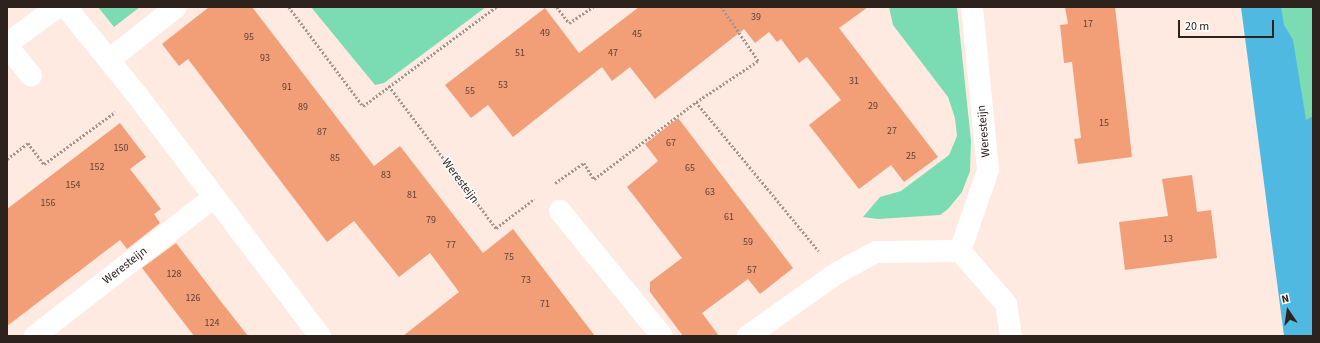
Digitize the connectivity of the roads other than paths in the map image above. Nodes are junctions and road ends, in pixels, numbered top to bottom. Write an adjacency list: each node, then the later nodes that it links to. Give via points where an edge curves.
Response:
1 (57, 7): 5 (street)
2 (66, 7): 6 (street)
3 (176, 7): 6 (street)
4 (972, 7): 10 (street, Weresteijn, via 988,170)
5 (7, 45): 7 (street)
6 (109, 60): 8 (street)
7 (31, 76)
8 (214, 197): 11 (street, Weresteijn); 12 (street)
9 (560, 211): 13 (street)
10 (960, 250): 14 (street, via 876,252 837,273); 15 (street, via 1006,304)
11 (35, 336)
12 (320, 336)
13 (662, 336)
14 (748, 336)
15 (1011, 336)

